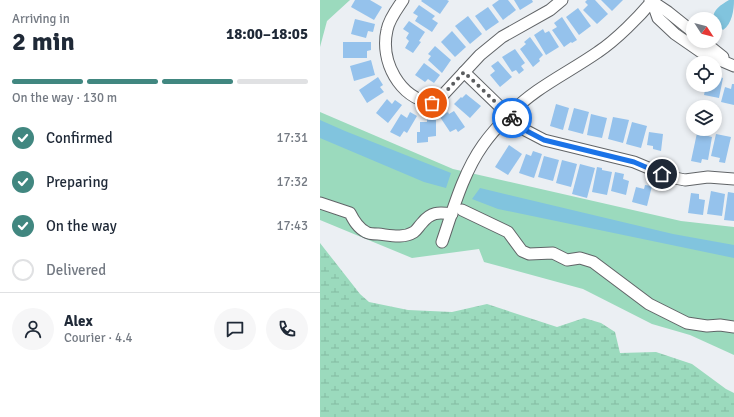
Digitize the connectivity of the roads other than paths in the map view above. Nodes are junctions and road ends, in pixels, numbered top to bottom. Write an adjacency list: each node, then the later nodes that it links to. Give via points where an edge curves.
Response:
1 (403, 0): 7 (street, via 387,28 384,45 389,65 397,81 413,97 432,103)
2 (562, 0): 7 (street, via 550,10 502,37)
3 (651, 0): 4 (street); 6 (street, via 658,18 675,34 701,52); 8 (street, via 626,28 599,52 547,85)
4 (686, 26)
5 (712, 48): 6 (street)
6 (733, 66)
7 (464, 72): 8 (street)
8 (509, 114): 9 (street, via 523,129 544,140 634,162 670,177 685,180 708,177); 11 (street, via 483,145 464,180)
9 (734, 179)
10 (320, 203): 11 (street, via 350,213 356,224 367,233 387,236 407,236 415,232 430,214)
11 (457, 212): 12 (street); 13 (street, via 508,232 522,251 529,254 553,253 567,260 580,258 593,262 649,304 687,323)
12 (442, 242)
13 (734, 327)

